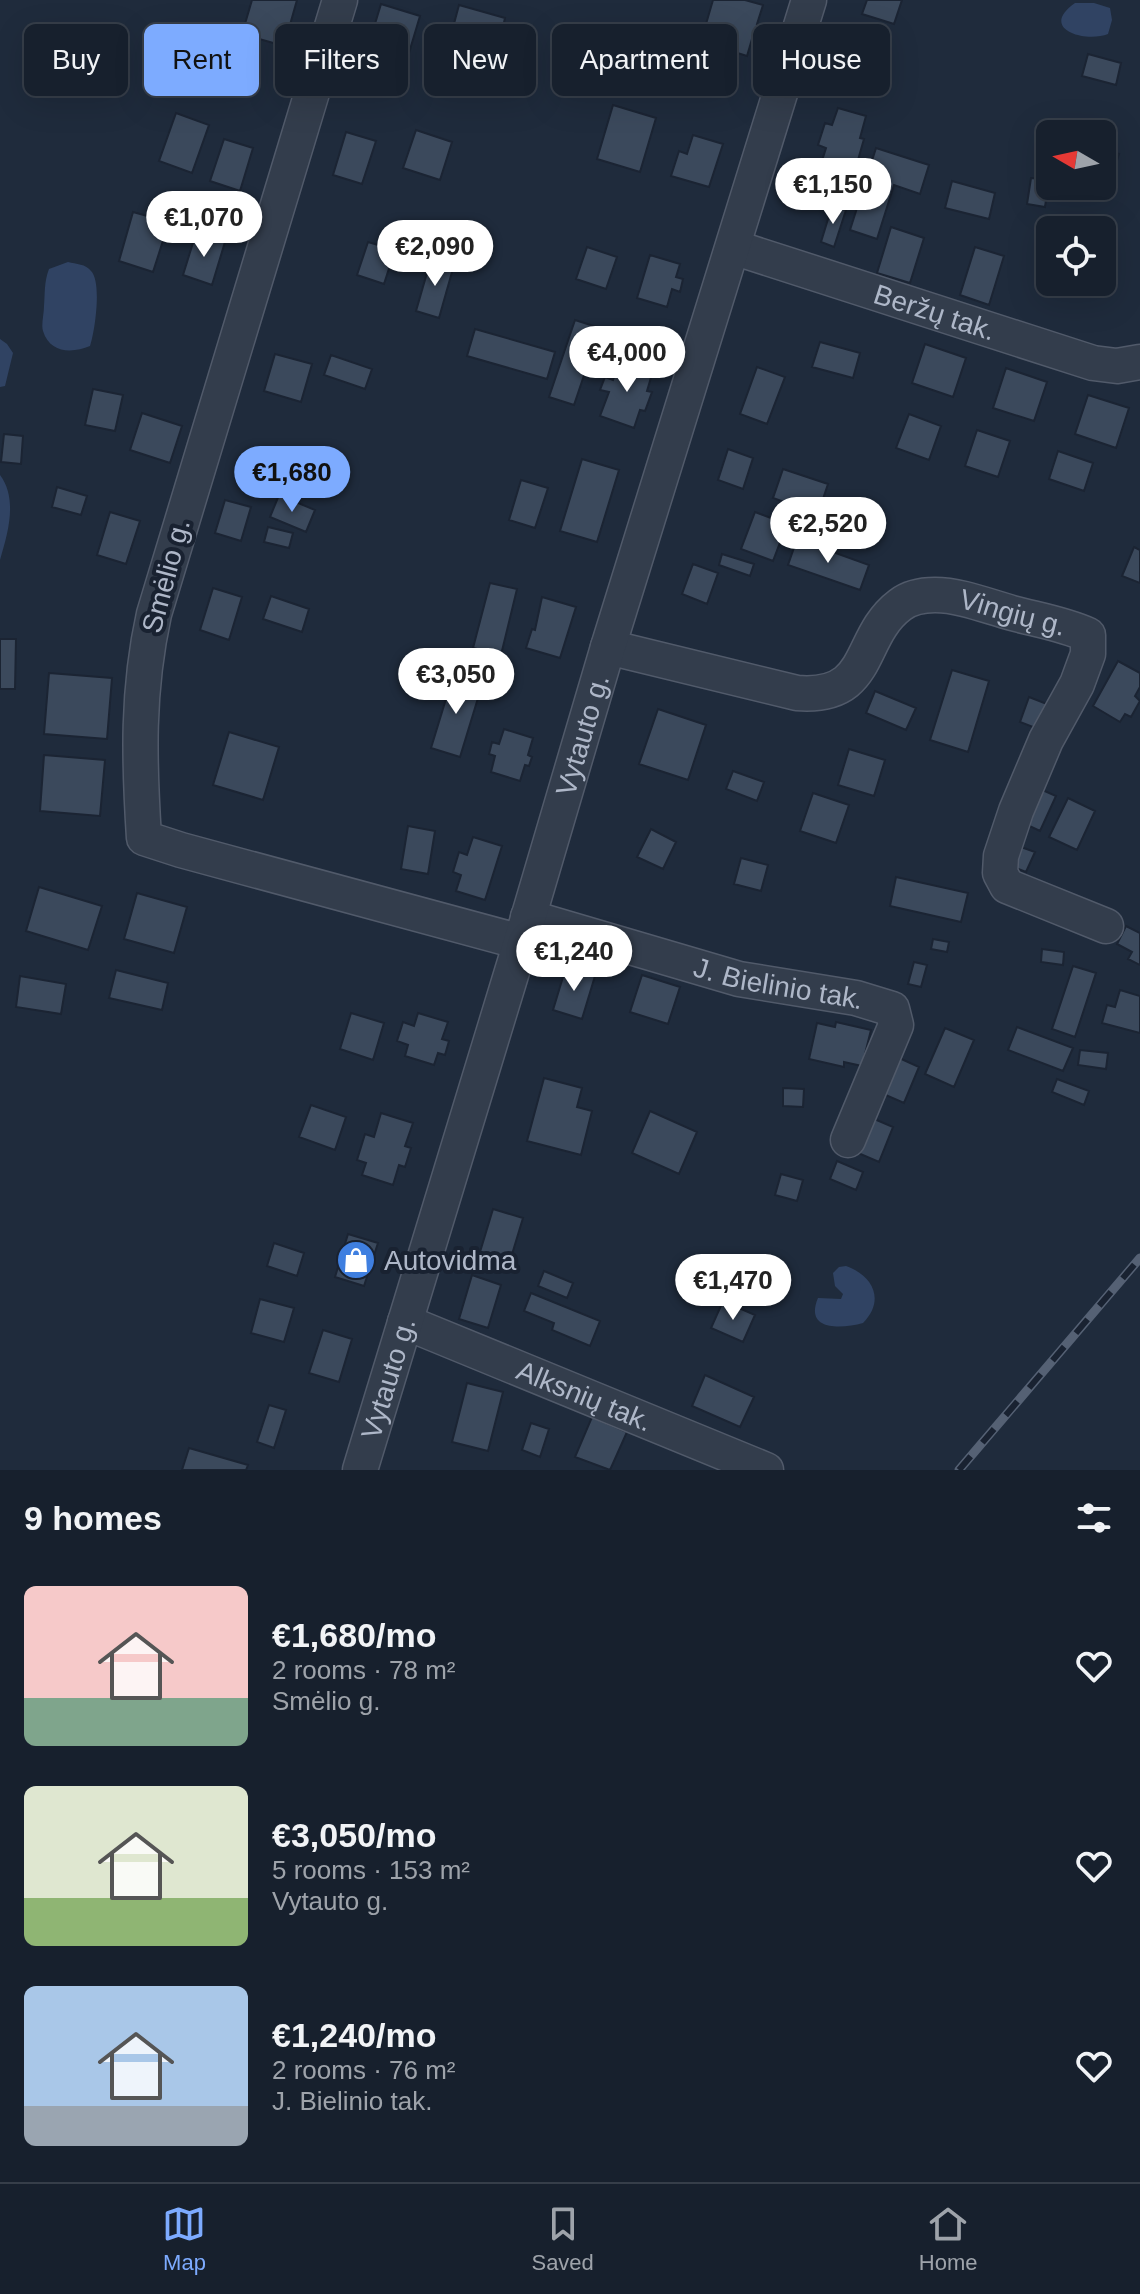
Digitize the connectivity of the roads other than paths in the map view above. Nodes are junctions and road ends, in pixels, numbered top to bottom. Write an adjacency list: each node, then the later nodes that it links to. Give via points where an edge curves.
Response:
1 (340, 0): 6 (street, Smėlio g., via 154,614 139,725)
2 (809, 0): 3 (street, Vytauto g.)
3 (733, 247): 4 (street, Beržų tak., via 1093,363); 5 (street, Vytauto g.)
4 (1140, 362)
5 (608, 647): 7 (street, Vingių g., via 816,695 849,680 884,621 901,604 920,596 958,598 1088,635 1088,654 1077,684 1016,811 1000,873 1007,886); 8 (street, Vytauto g.)
6 (144, 838): 8 (street, J. Bielinio tak.)
7 (1106, 926)
8 (525, 929): 9 (street, J. Bielinio tak., via 892,1009 896,1025); 10 (street, Vytauto g.)
9 (848, 1140)
10 (405, 1322): 11 (street, Vytauto g.); 12 (street, Alksnių tak.)
11 (360, 1470)
12 (766, 1470)

